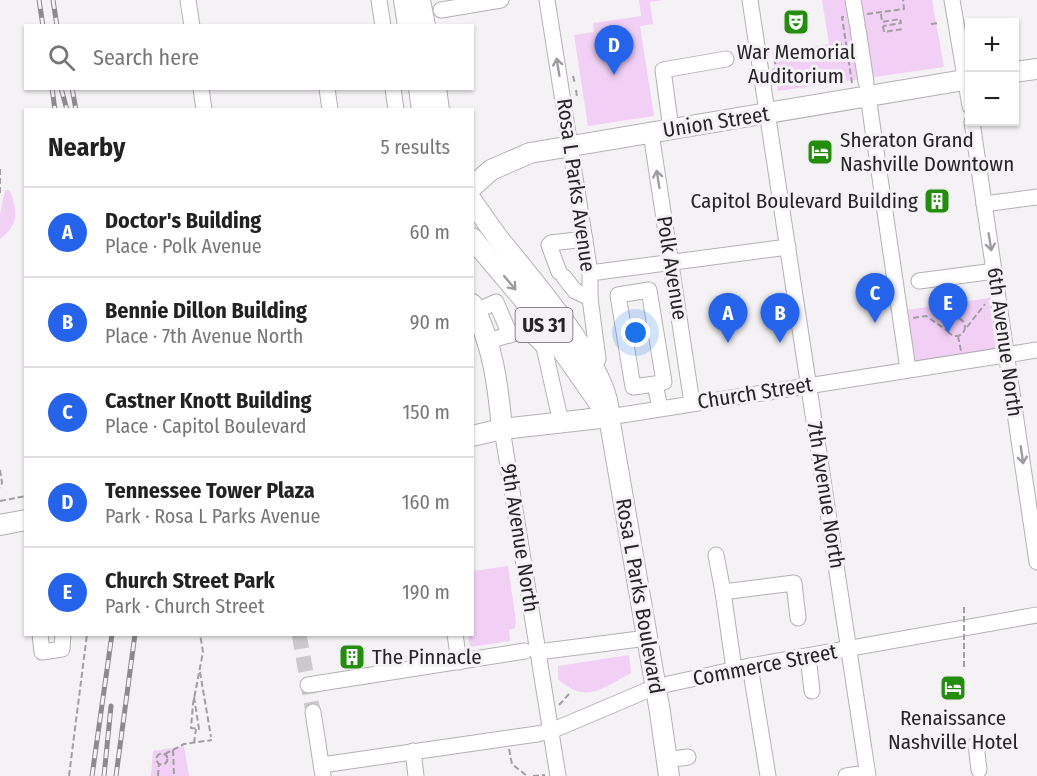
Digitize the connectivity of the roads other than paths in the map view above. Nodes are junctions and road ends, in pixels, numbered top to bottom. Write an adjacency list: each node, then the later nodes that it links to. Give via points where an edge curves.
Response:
1 (188, 0): 11 (street)
2 (379, 0): 12 (street)
3 (404, 0): 13 (main road)
4 (420, 0): 14 (main road)
5 (501, 0): 10 (street)
6 (547, 0): 35 (street, Rosa L Parks Avenue, one-way to 6)
7 (750, 0): 31 (street, 7th Avenue North)
8 (853, 0): 20 (street)
9 (952, 0): 18 (street)
10 (441, 10)
11 (192, 24)
12 (383, 24)
13 (408, 24)
14 (425, 24)
15 (726, 59): 33 (street, via 663,70)
16 (1037, 69): 17 (main road)
17 (1019, 71)
18 (966, 72)
19 (965, 80): 20 (main road, Union Street)
20 (866, 83): 31 (main road, Union Street); 55 (street)
21 (201, 90): 26 (street)
22 (327, 90): 27 (street)
23 (393, 90): 28 (street)
24 (419, 90): 29 (main road)
25 (436, 90): 30 (main road)
26 (204, 108)
27 (330, 108)
28 (396, 108)
29 (422, 108)
30 (439, 108)
31 (768, 113): 33 (main road, Union Street); 41 (street, 7th Avenue North)
32 (973, 126): 38 (street, 6th Avenue North)
33 (672, 129): 34 (main road, Union Street)
34 (651, 133): 35 (main road, Union Street); 42 (street, Polk Avenue, one-way to 34)
35 (571, 146): 36 (main road, Union Street, via 511,160 491,170); 39 (street, Rosa L Parks Avenue)
36 (474, 190): 54 (main road, Rosa L Parks Boulevard / US 31, via 498,237 568,326)
37 (1037, 197): 38 (street)
38 (984, 204): 43 (street, 6th Avenue North, one-way to 43)
39 (585, 239): 44 (street, Rosa L Parks Avenue); 46 (street, via 549,245 575,291)
40 (474, 240): 60 (main road, Rosa L Parks Boulevard / US 31, one-way to 60, via 541,320)
41 (788, 247): 42 (street); 57 (street, 7th Avenue North)
42 (672, 262): 44 (street); 51 (street, Polk Avenue)
43 (995, 271): 45 (street); 52 (street, 6th Avenue North)
44 (590, 273): 46 (street, Rosa L Parks Avenue)
45 (919, 282)
46 (590, 298): 54 (street, Rosa L Parks Avenue, via 598,359)
47 (474, 307): 48 (street, via 496,302); 49 (main road, 9th Avenue North)
48 (510, 334): 49 (street); 61 (street, via 531,334 544,347)
49 (488, 341): 62 (main road, 9th Avenue North)
50 (1037, 350): 52 (street, Church Street)
51 (685, 354): 53 (street); 58 (street, Polk Avenue)
52 (1008, 355): 55 (street, Church Street); 67 (street, 6th Avenue North, one-way to 67)
53 (660, 357): 56 (street, via 664,382); 56 (street, via 649,290 618,295 633,387)
54 (593, 369): 60 (main road, Rosa L Parks Boulevard / US 31, via 607,398)
55 (908, 369): 57 (street, Church Street)
56 (656, 384): 59 (street)
57 (809, 385): 58 (street, Church Street); 75 (street, 7th Avenue North)
58 (692, 403): 59 (street, Church Street)
59 (660, 408): 60 (street, Church Street)
60 (609, 417): 61 (main road, Church Street); 74 (main road, Rosa L Parks Boulevard / US 31)
61 (561, 423): 62 (main road, Church Street)
62 (502, 429): 63 (main road, Church Street); 76 (street, 9th Avenue North)
63 (474, 436)
64 (24, 520): 65 (main road)
65 (0, 525)
66 (716, 555): 68 (street)
67 (1037, 562)
68 (723, 592): 70 (street, via 794,583); 80 (street)
69 (1037, 615): 75 (street, Commerce Street)
70 (798, 618)
71 (40, 636): 72 (street, via 42,652 62,649)
72 (63, 636)
73 (456, 636): 78 (street)
74 (647, 638): 76 (street); 82 (main road, Rosa L Parks Boulevard / US 31)
75 (849, 649): 77 (street, Commerce Street); 92 (street, 7th Avenue North)
76 (531, 651): 78 (street); 85 (street, 9th Avenue North)
77 (808, 656): 79 (street, Commerce Street); 83 (street)
78 (459, 662): 81 (street)
79 (750, 666): 80 (street, Commerce Street); 95 (street)
80 (734, 669): 82 (street, Commerce Street)
81 (308, 685)
82 (655, 687): 85 (street, Commerce Street); 89 (main road, Rosa L Parks Boulevard / US 31)
83 (812, 691)
84 (313, 712): 90 (street)
85 (551, 731): 87 (street, Commerce Street); 93 (street, 9th Avenue North)
86 (976, 744): 91 (street)
87 (413, 752): 90 (street, Commerce Street); 94 (street)
88 (688, 757): 89 (street)
89 (667, 768)
90 (322, 770)
91 (976, 773)
92 (867, 774): 96 (street)
93 (552, 775)
94 (416, 776)
95 (768, 776)
96 (846, 776)

